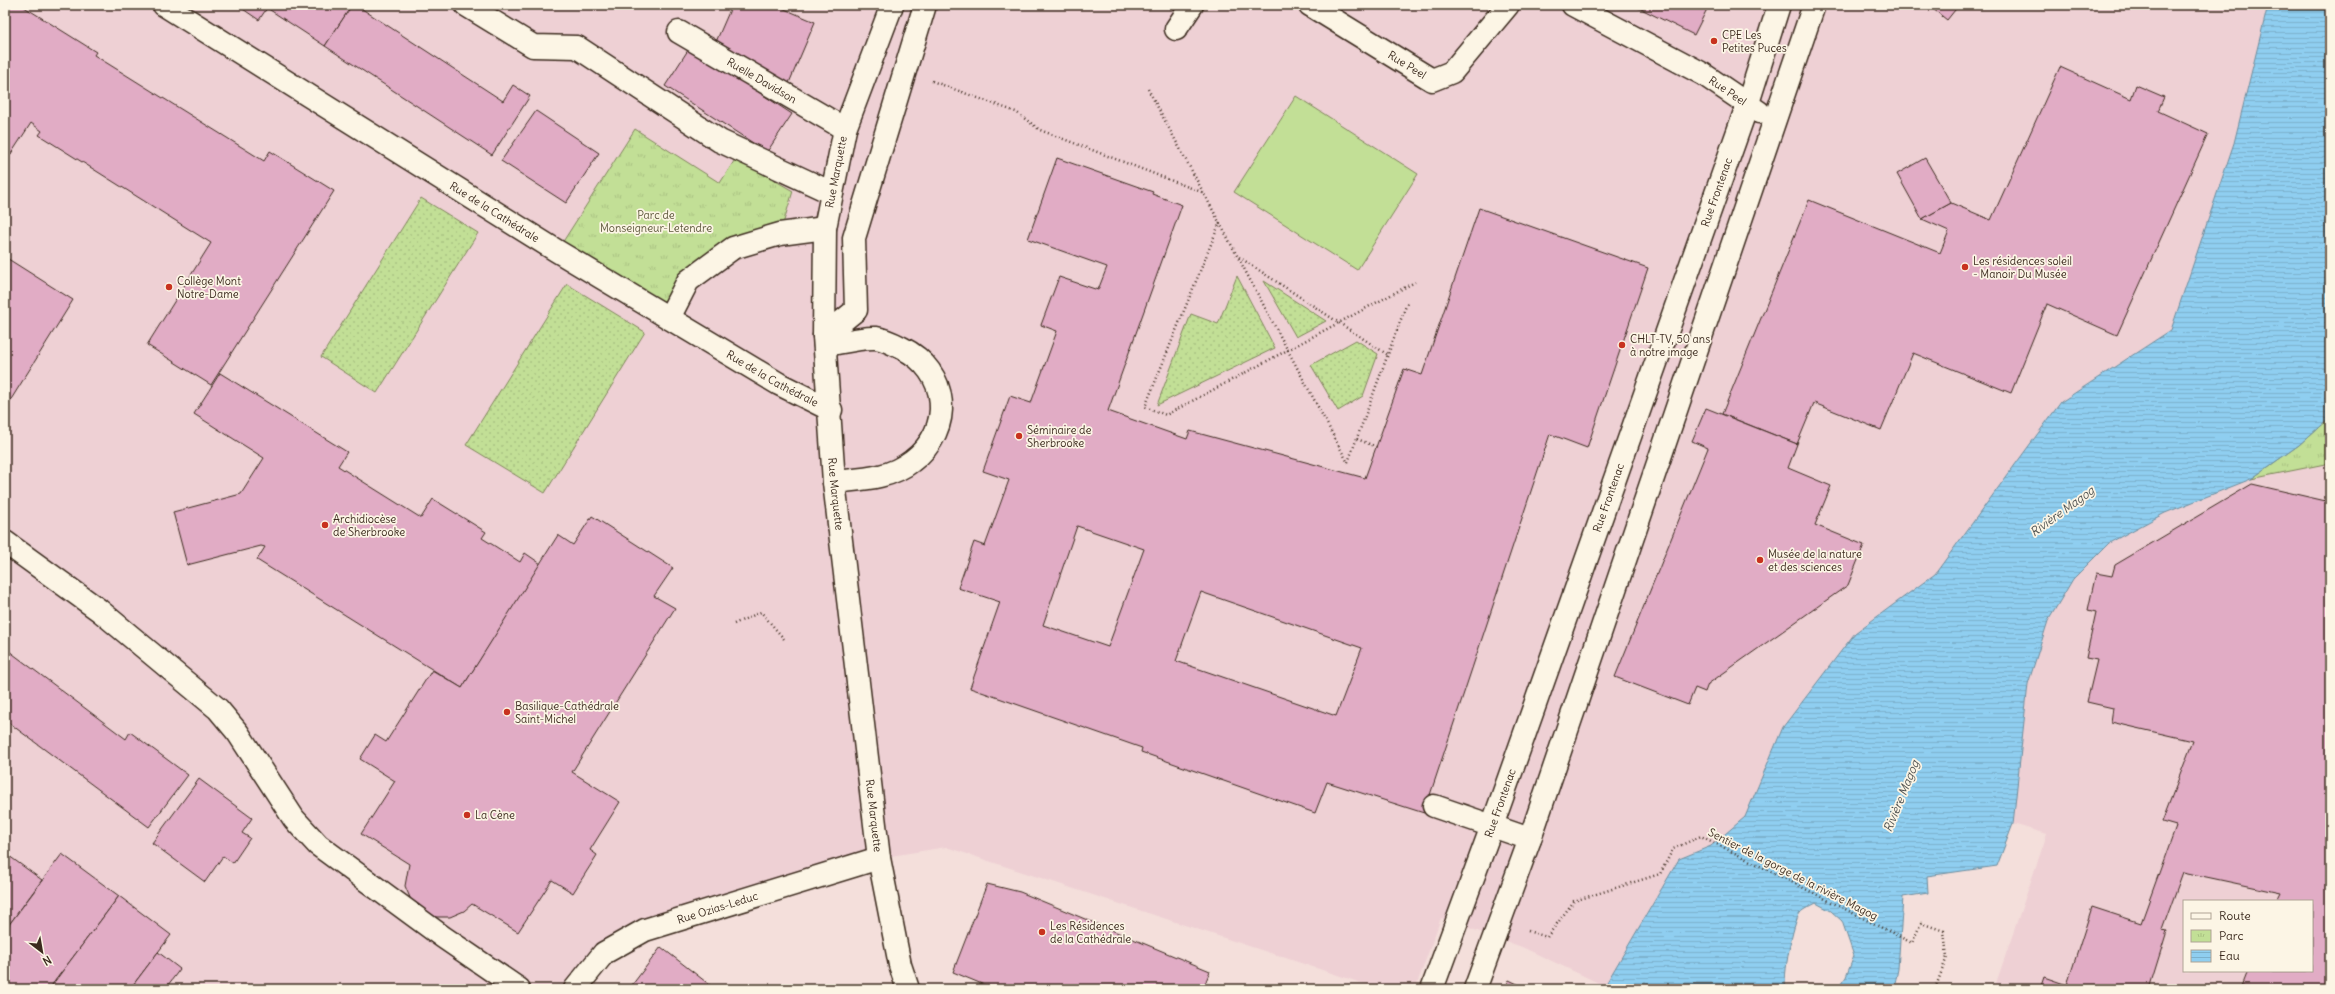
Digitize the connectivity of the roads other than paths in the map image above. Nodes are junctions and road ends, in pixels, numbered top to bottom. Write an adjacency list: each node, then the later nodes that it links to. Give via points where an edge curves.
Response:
1 (164, 5): 11 (street, Rue de la Cathédrale)
2 (466, 5): 17 (street, via 533,46 578,47 720,141)
3 (892, 5): 16 (street, Rue Marquette)
4 (925, 5): 20 (street, via 854,238 856,310)
5 (1192, 5): 12 (street)
6 (1310, 5): 7 (street, Rue Peel, via 1432,80 1452,72)
7 (1508, 5)
8 (1573, 5): 14 (street, Rue Peel, via 1702,74)
9 (1779, 5): 14 (street, Rue Frontenac)
10 (1814, 5): 15 (street)
11 (187, 11): 19 (street, Rue de la Cathédrale, via 557,251)
12 (1176, 29)
13 (679, 32): 16 (street, Ruelle Davidson)
14 (1747, 106): 15 (street, Rue Peel); 25 (street, Rue Frontenac)
15 (1775, 121): 26 (street)
16 (845, 129): 17 (street, Rue Marquette)
17 (832, 193): 18 (street, Rue Marquette)
18 (825, 228): 19 (street, via 780,234 733,248 688,281); 20 (street, Rue Marquette)
19 (669, 318): 21 (street, Rue de la Cathédrale, via 779,384)
20 (824, 340): 21 (street, Rue Marquette); 22 (street, via 876,338 895,345 923,362 935,377 941,394 941,414 934,433 926,448 912,461 877,478)
21 (830, 410): 22 (street, Rue Marquette)
22 (834, 482): 27 (street, Rue Marquette)
23 (5, 542): 28 (street, via 99,610 218,709 238,733 294,819 318,845)
24 (1434, 806): 25 (street)
25 (1492, 826): 26 (street); 31 (street, Rue Frontenac)
26 (1530, 839): 32 (street)
27 (879, 858): 29 (street, Rue Ozias-Leduc, via 646,930 604,954); 30 (street, Rue Marquette, via 900,966)
28 (519, 989)
29 (575, 989)
30 (908, 989)
31 (1432, 989)
32 (1475, 989)

